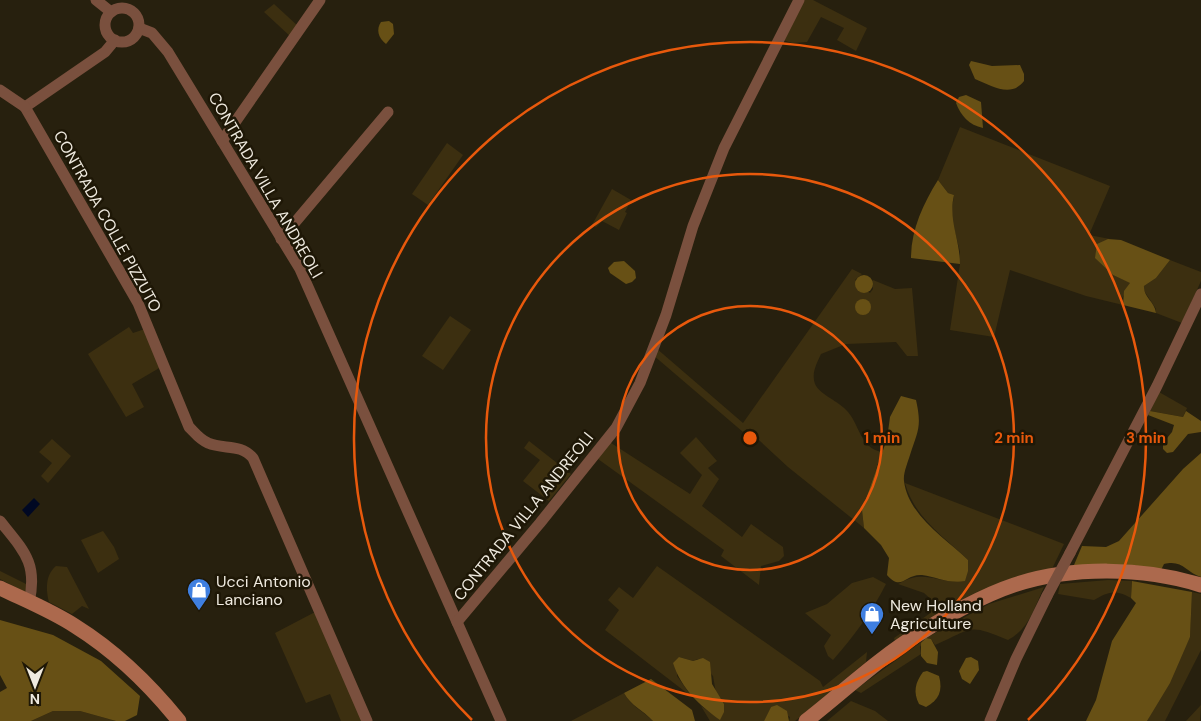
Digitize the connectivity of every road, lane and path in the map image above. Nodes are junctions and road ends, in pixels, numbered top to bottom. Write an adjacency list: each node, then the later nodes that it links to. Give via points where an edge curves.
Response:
1 (96, 0): 4 (street)
2 (320, 0): 10 (street)
3 (799, 0): 17 (street, CONTRADA VILLA ANDREOLI, via 724,148 693,226 660,332 640,383 616,428)
4 (111, 12): 5 (street, via 122,8 132,11); 6 (street, via 105,25)
5 (139, 28): 6 (street, via 128,41); 10 (street, CONTRADA VILLA ANDREOLI, via 152,34 168,52)
6 (115, 40): 8 (street, via 105,52)
7 (0, 90): 8 (street)
8 (25, 106): 19 (street, CONTRADA COLLE PIZZUTO, via 138,303 189,427 208,444 235,446 253,458)
9 (388, 112): 11 (street)
10 (222, 141): 11 (street, CONTRADA VILLA ANDREOLI)
11 (281, 239): 17 (street, CONTRADA VILLA ANDREOLI, via 300,269)
12 (1201, 294): 22 (street, bridge, via 1157,386 1047,596)
13 (0, 522): 16 (street, via 26,555 32,570 34,582)
14 (1201, 585): 21 (main road, via 1124,572 1075,573 1015,585 971,604 919,634)
15 (0, 588): 16 (main road)
16 (30, 602): 18 (main road, via 74,625 111,652 154,691)
17 (457, 622): 20 (street)
18 (179, 721)
19 (367, 721)
20 (501, 721)
21 (806, 721)
22 (990, 721)

